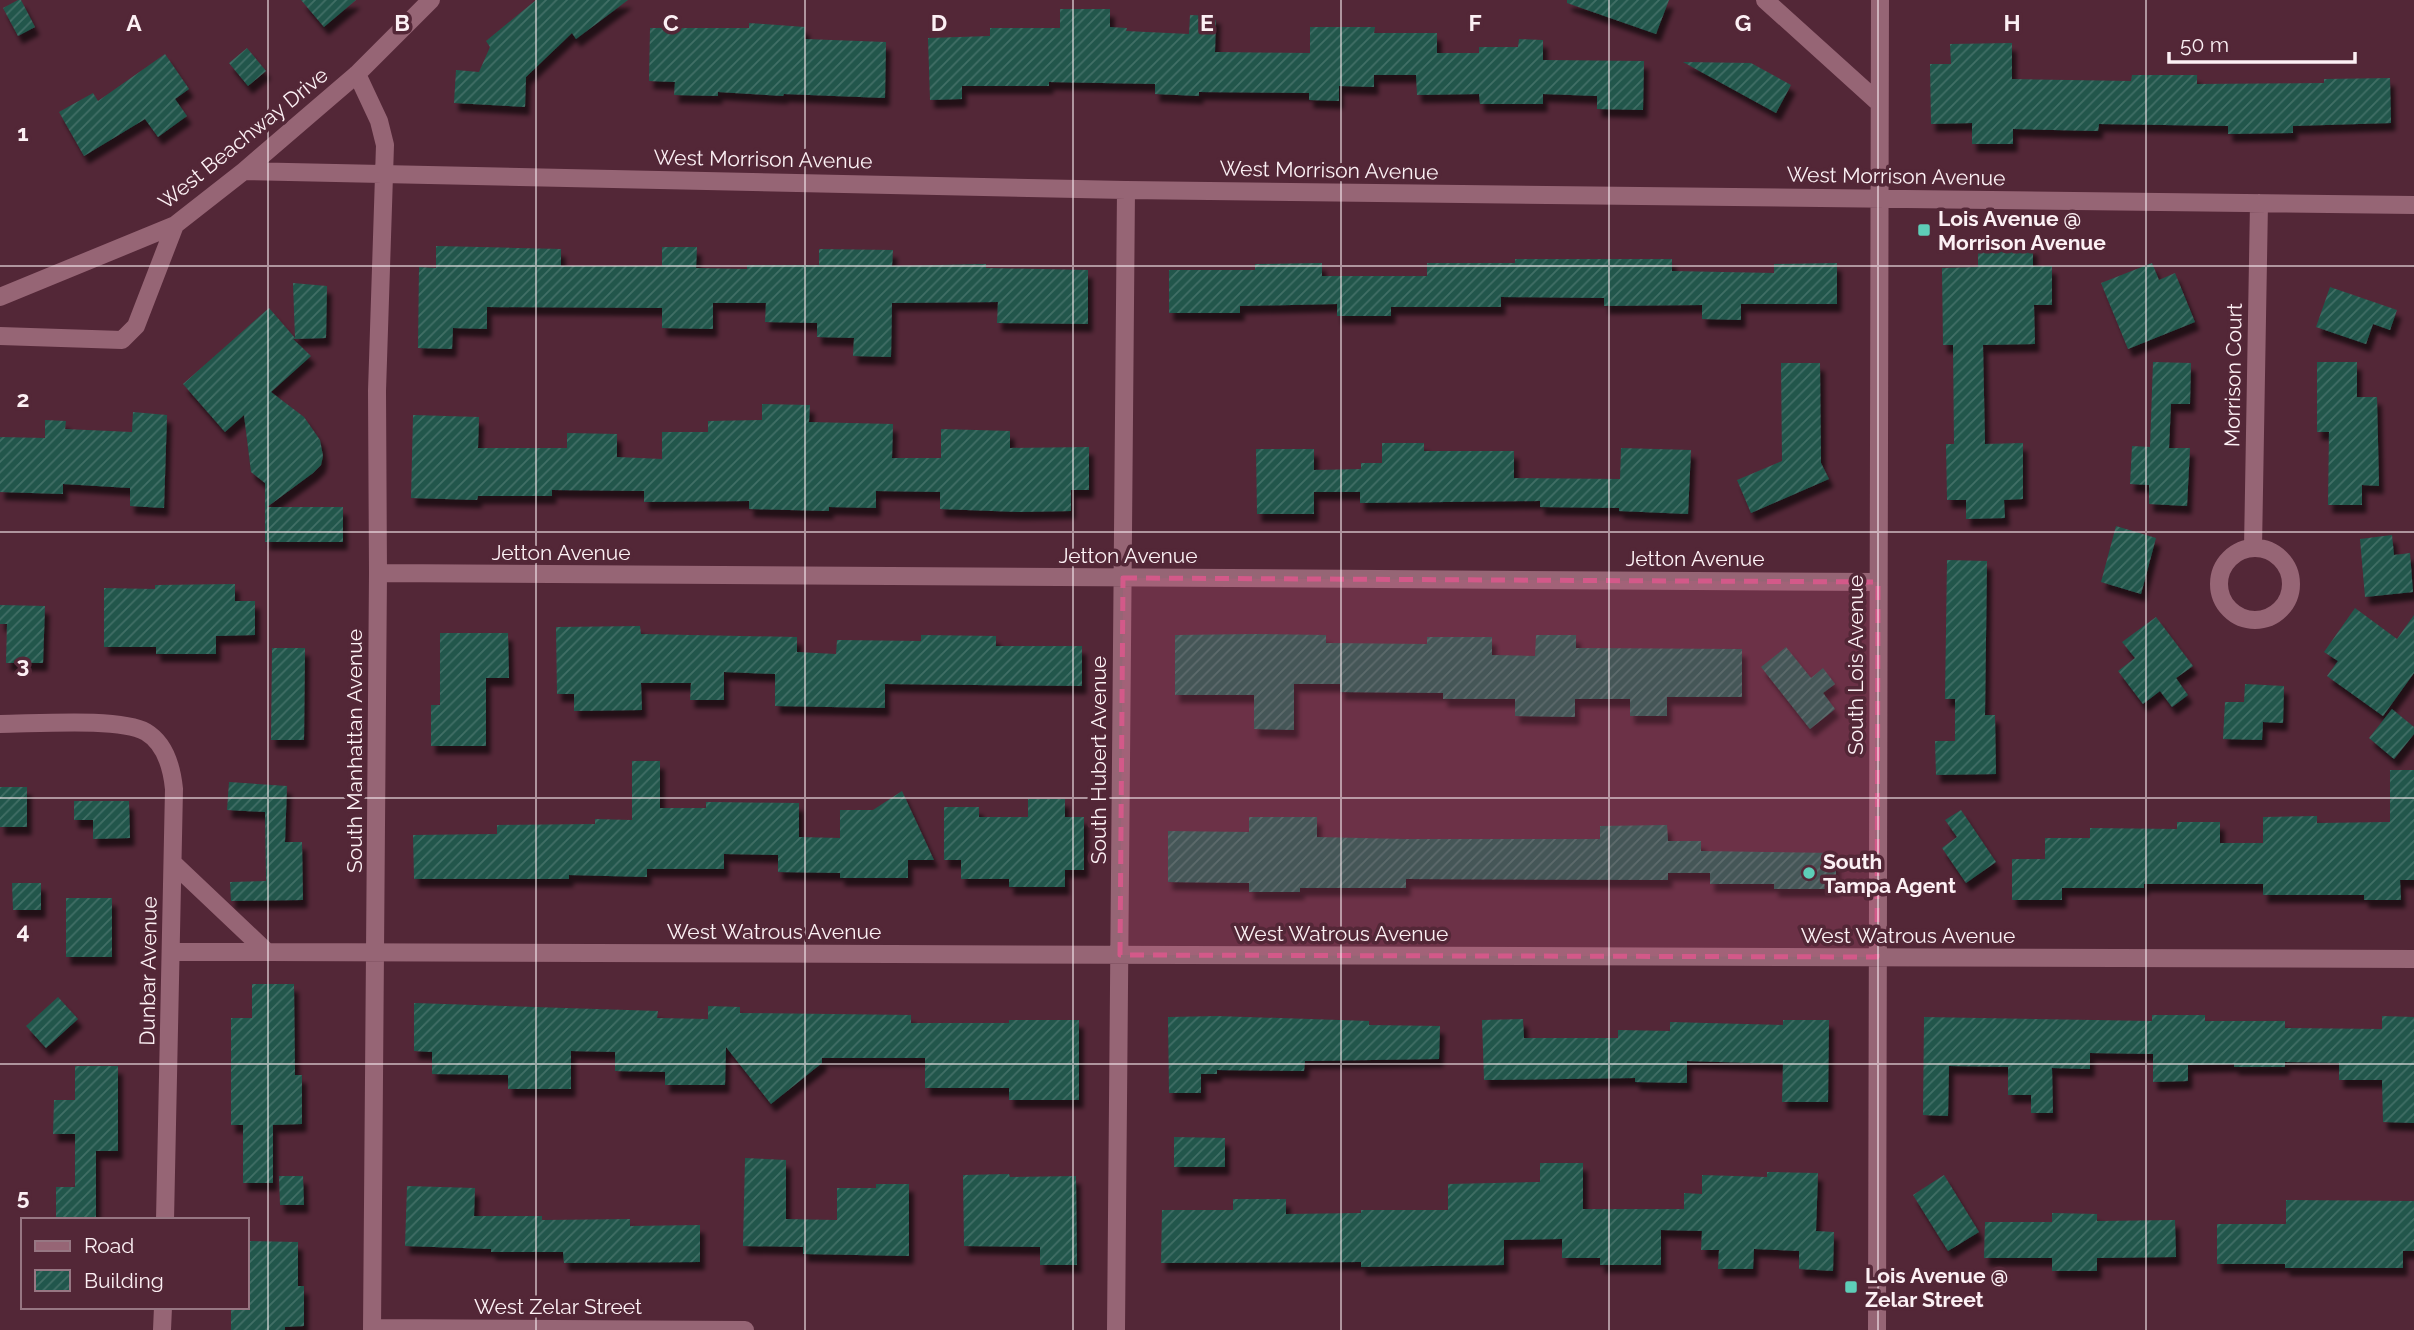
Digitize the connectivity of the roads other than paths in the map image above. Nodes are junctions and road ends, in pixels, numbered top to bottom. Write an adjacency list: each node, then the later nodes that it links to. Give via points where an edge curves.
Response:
1 (431, 0): 4 (street, West Beachway Drive)
2 (1765, 0): 5 (street)
3 (1880, 0): 5 (street, South Lois Avenue)
4 (358, 74): 6 (street, West Beachway Drive); 7 (street, West Beachway Drive, via 379,121 385,145)
5 (1879, 103): 9 (street, South Lois Avenue)
6 (244, 171): 7 (street, West Morrison Avenue); 12 (street, West Beachway Drive)
7 (383, 173): 8 (street, West Morrison Avenue); 16 (street, South Manhattan Avenue)
8 (1126, 190): 9 (street, West Morrison Avenue); 17 (street, South Hubert Avenue)
9 (1879, 199): 10 (street, West Morrison Avenue); 18 (street, South Lois Avenue)
10 (2259, 203): 11 (street, West Morrison Avenue); 15 (street, Morrison Court)
11 (2414, 205)
12 (175, 225): 13 (street, West Beachway Drive); 14 (street, via 136,326 122,340)
13 (0, 297)
14 (0, 335)
15 (2253, 548): 15 (street, via 2231,556 2219,588 2229,609 2250,620 2273,615 2283,607 2292,585 2290,573 2276,554)
16 (378, 573): 17 (street, Jetton Avenue); 23 (street, South Manhattan Avenue)
17 (1122, 578): 18 (street, Jetton Avenue); 24 (street, South Hubert Avenue)
18 (1878, 582): 25 (street, South Lois Avenue)
19 (0, 724): 20 (street, Dunbar Avenue, via 113,723 146,732 163,749 172,771)
20 (173, 863): 21 (street, Dunbar Avenue); 22 (street)
21 (172, 952): 22 (street, West Watrous Avenue); 27 (street, Dunbar Avenue)
22 (267, 952): 23 (street, West Watrous Avenue)
23 (375, 953): 24 (street, West Watrous Avenue); 29 (street, South Manhattan Avenue)
24 (1120, 955): 25 (street, West Watrous Avenue); 32 (street, South Hubert Avenue)
25 (1877, 957): 26 (street, West Watrous Avenue); 33 (street, South Lois Avenue)
26 (2414, 959)
27 (165, 1218)
28 (163, 1309): 30 (street)
29 (372, 1329): 31 (street, West Zelar Street)
30 (162, 1330)
31 (745, 1330)
32 (1116, 1330)
33 (1877, 1330)

